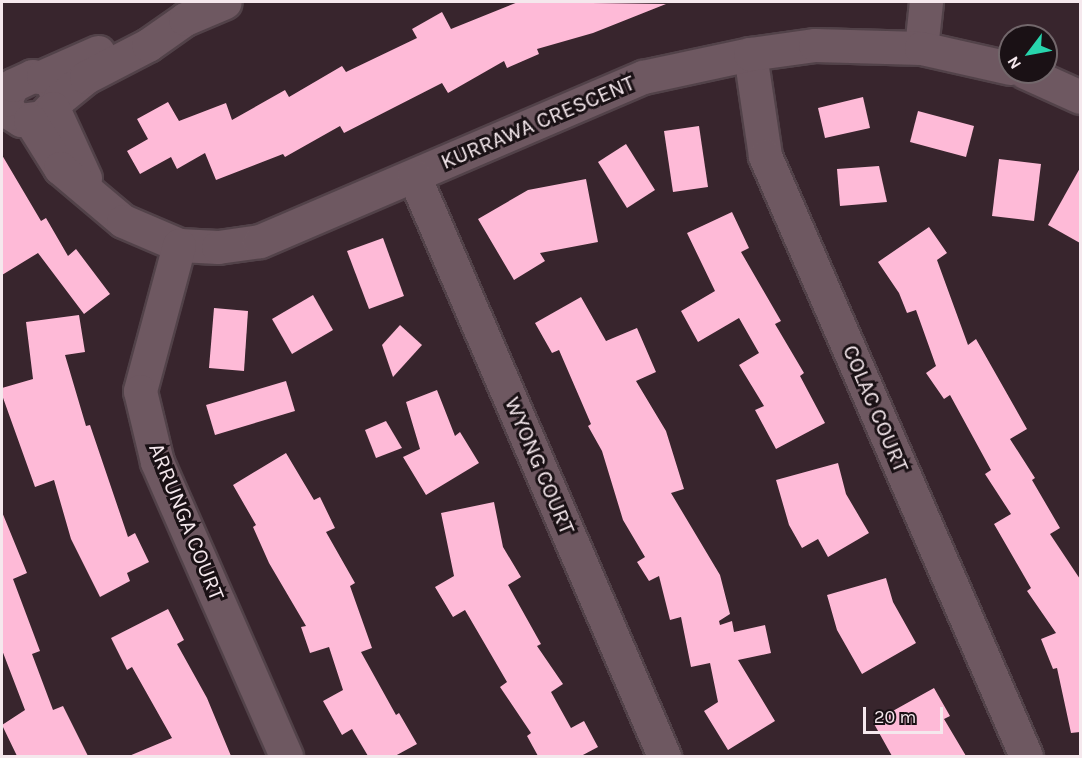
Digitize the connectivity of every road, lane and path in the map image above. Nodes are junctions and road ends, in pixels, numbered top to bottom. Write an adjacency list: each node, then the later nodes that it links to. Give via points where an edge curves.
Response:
1 (225, 2): 8 (street, via 185,19 148,45)
2 (926, 2): 3 (street)
3 (921, 48): 4 (street, KURRAWA CRESCENT, via 815,45); 5 (street, KURRAWA CRESCENT)
4 (750, 54): 9 (street, KURRAWA CRESCENT, via 643,77); 13 (street, COLAC COURT, via 765,156)
5 (998, 65)
6 (1051, 84): 7 (street)
7 (1080, 97)
8 (27, 104): 10 (street, KURRAWA CRESCENT, via 91,193 123,221)
9 (414, 176): 10 (street, KURRAWA CRESCENT, via 260,241 218,247); 12 (street, WYONG COURT)
10 (179, 245): 11 (street, ARRUNGA COURT, via 140,391 157,462)
11 (286, 756)
12 (664, 756)
13 (1026, 756)

